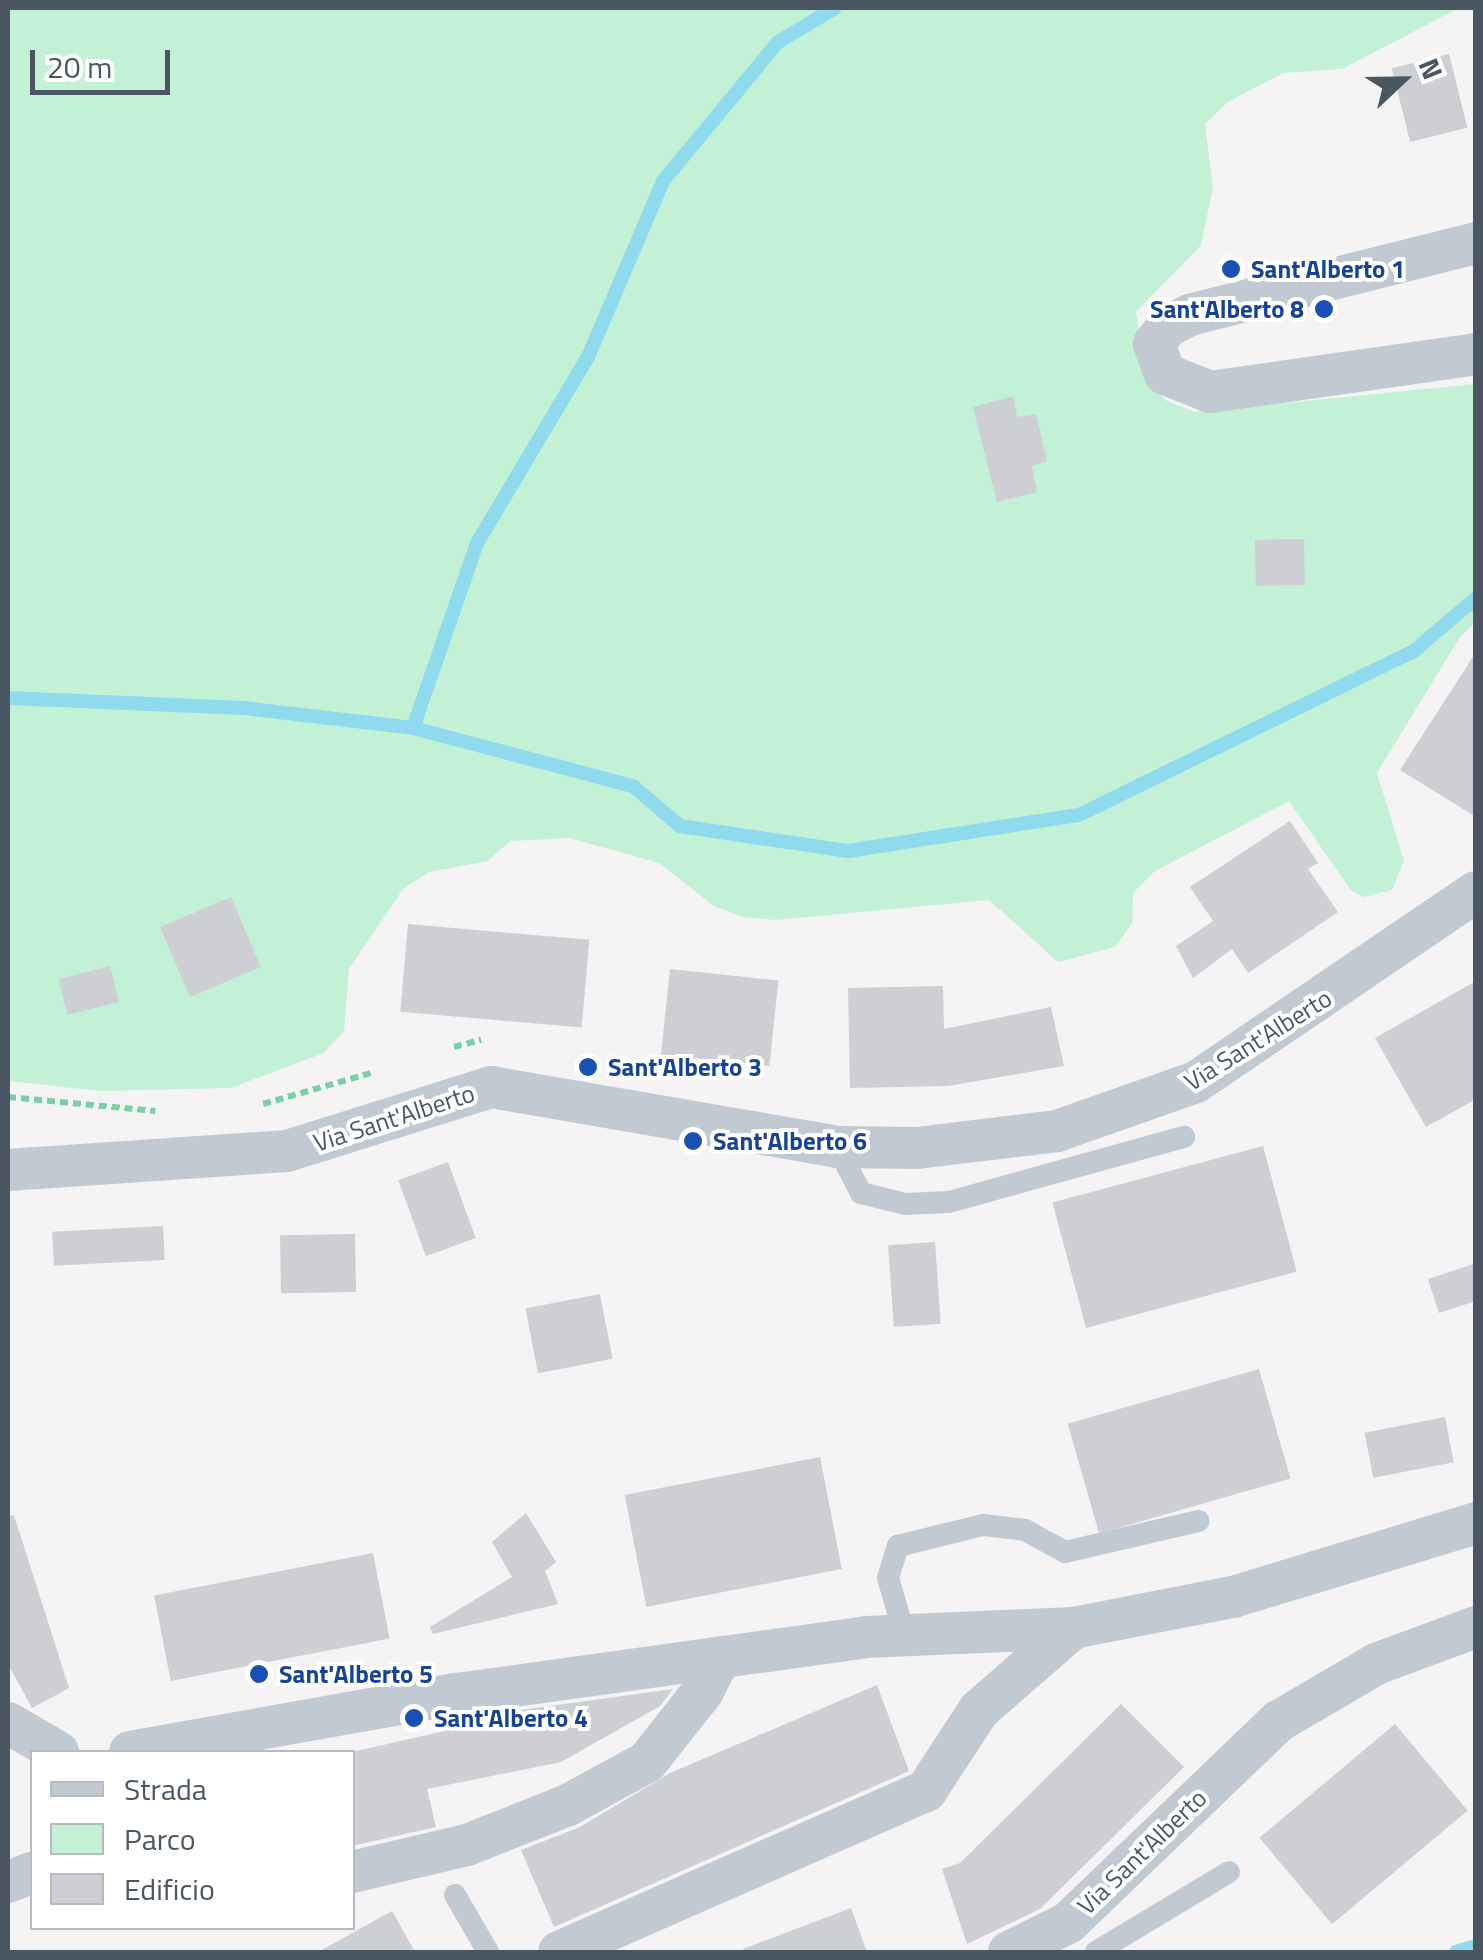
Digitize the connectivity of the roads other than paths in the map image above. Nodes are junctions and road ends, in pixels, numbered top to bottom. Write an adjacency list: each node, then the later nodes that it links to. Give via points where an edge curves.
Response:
1 (1476, 243): 2 (street, via 1190,315 1168,326 1154,344 1165,374 1210,392)
2 (1476, 354)
3 (1476, 892): 5 (street, Via Sant'Alberto, via 1276,1032 1196,1082 1138,1106 988,1142)
4 (1184, 1137): 5 (lane, via 949,1202 905,1204 861,1193)
5 (836, 1147): 6 (street, Via Sant'Alberto, via 491,1087 286,1151)
6 (8, 1170)
7 (1198, 1521): 11 (lane, via 1065,1552 1025,1530 983,1525 898,1546 888,1578)
8 (1476, 1522): 10 (street, via 1233,1596)
9 (1476, 1627): 19 (street, Via Sant'Alberto, via 1376,1664 1280,1721 1068,1923)
10 (1073, 1628): 11 (street); 21 (street, via 979,1710 926,1790)
11 (905, 1636): 12 (street)
12 (720, 1657): 15 (street); 16 (street, via 703,1692 647,1762 568,1805 467,1845)
13 (8, 1723): 14 (street)
14 (55, 1750)
15 (147, 1750)
16 (355, 1871)
17 (1229, 1872): 22 (lane)
18 (455, 1895): 20 (lane)
19 (1032, 1948)
20 (488, 1952)
21 (559, 1952)
22 (1096, 1952)

